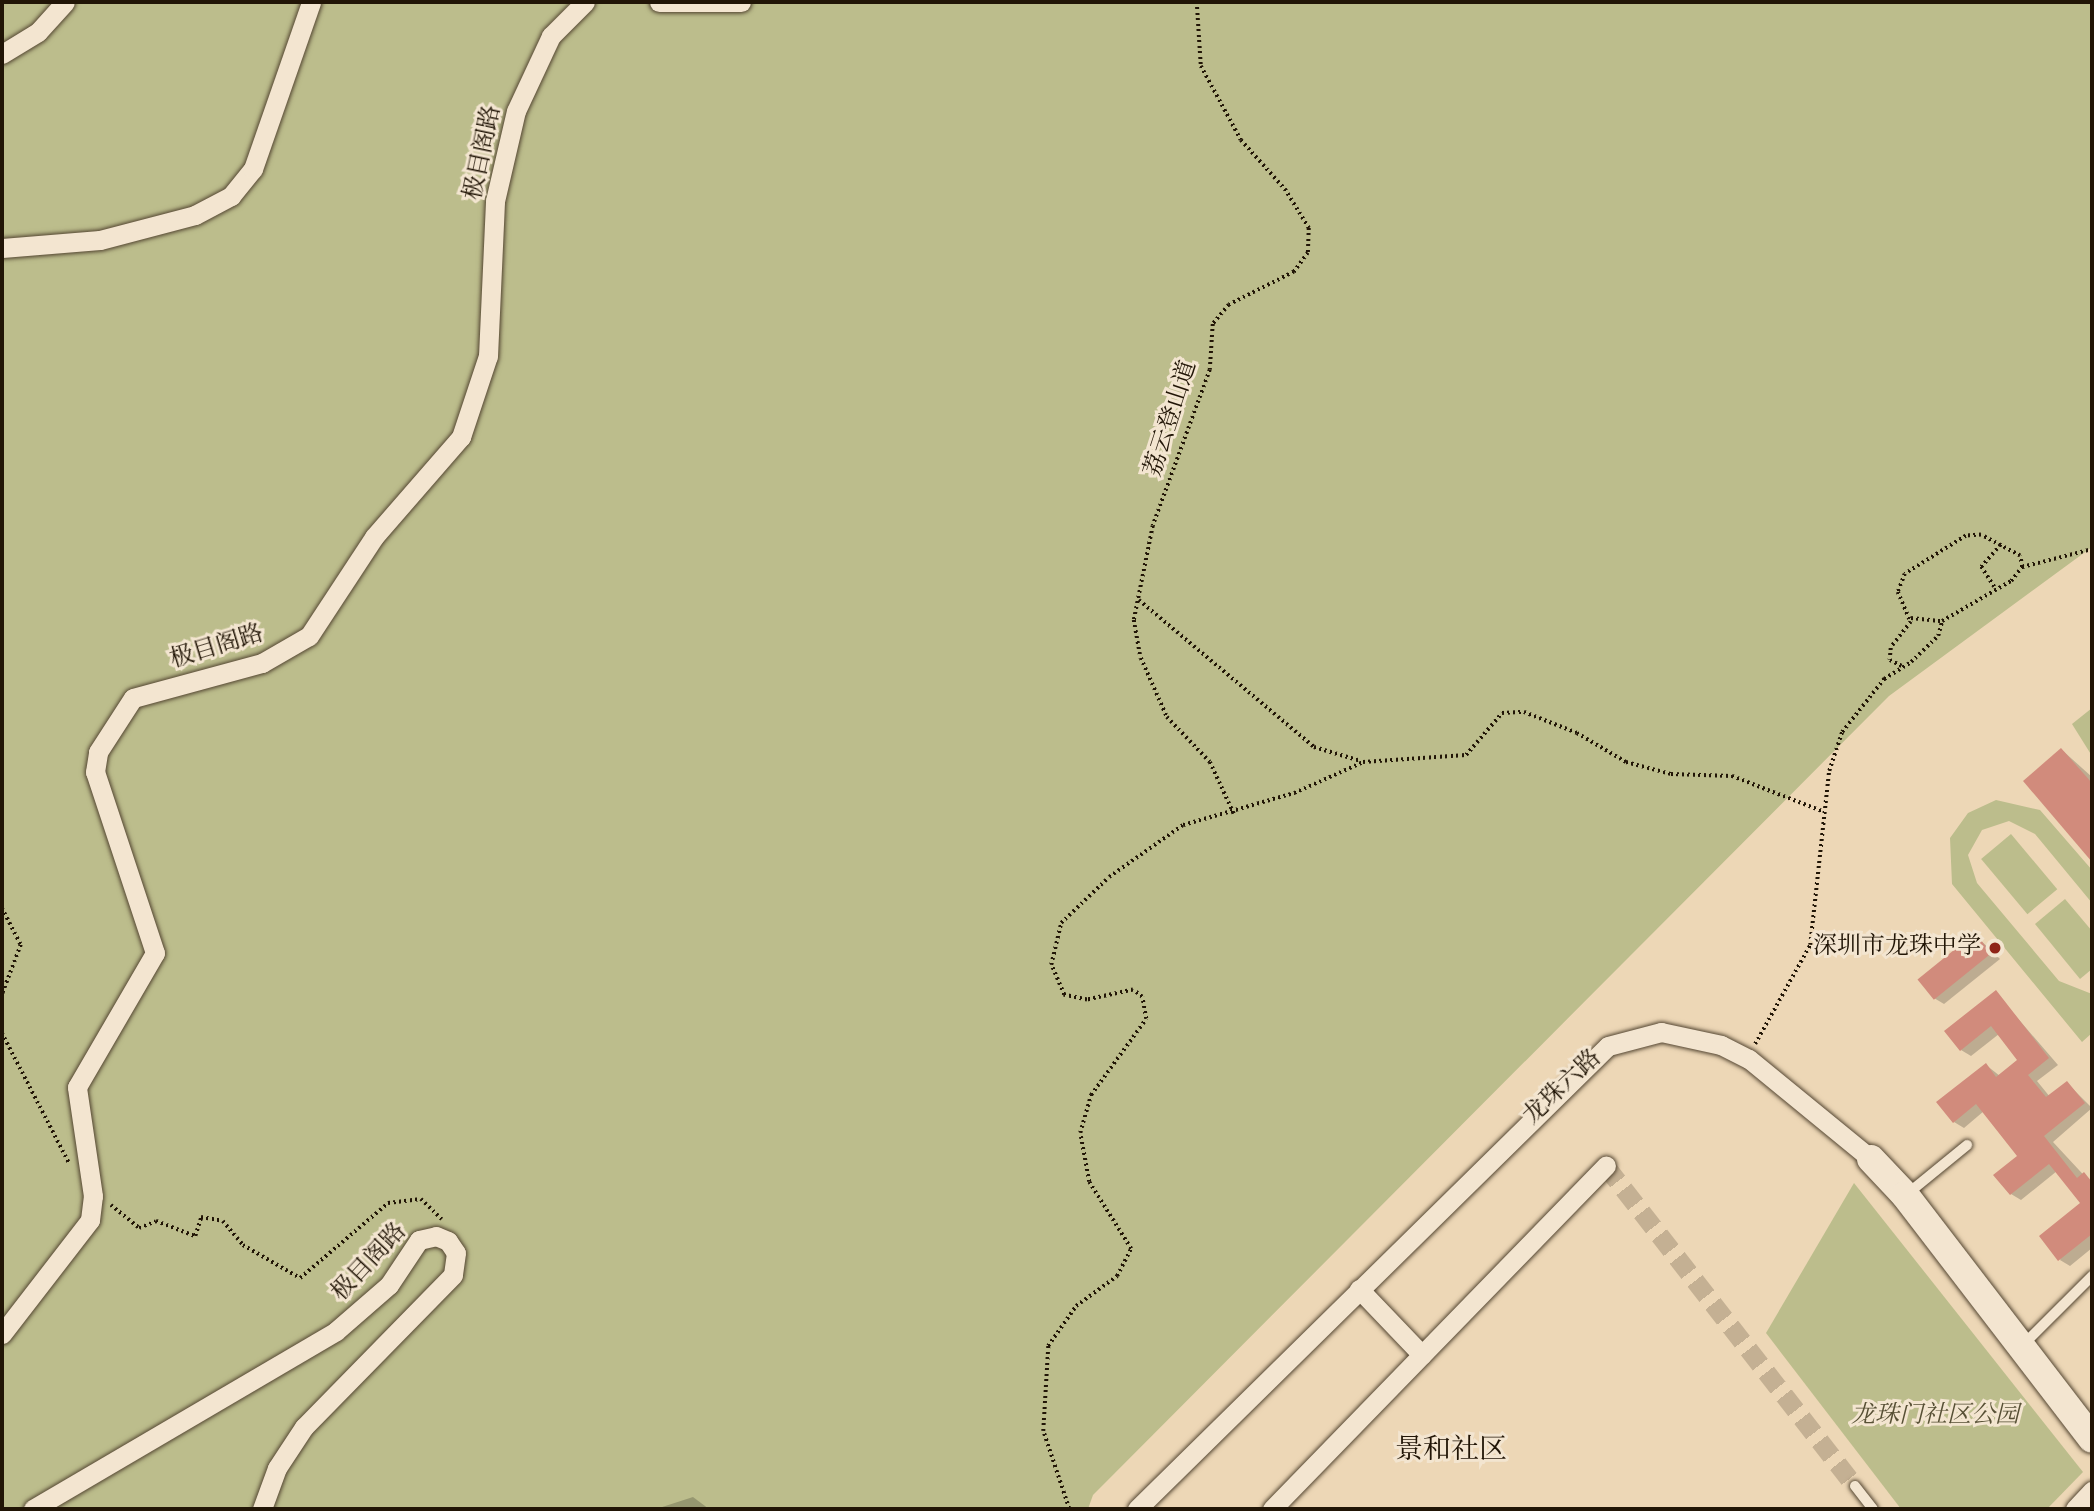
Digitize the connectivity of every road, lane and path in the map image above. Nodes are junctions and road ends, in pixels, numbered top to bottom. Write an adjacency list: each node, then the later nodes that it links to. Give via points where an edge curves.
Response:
1 (65, 2): 7 (street, via 38,32)
2 (311, 2): 8 (street, via 256,161 231,196 195,215 100,240)
3 (584, 2): 29 (street, 极目阁路, via 551,36 516,111 495,201 488,356 461,437 374,537 309,636 262,663 133,698 98,752 95,772 155,953 76,1087)
4 (659, 2): 5 (street)
5 (741, 2)
6 (1197, 2): 13 (path, 荔云登山道, via 1201,66 1241,140 1285,188 1309,228 1307,253 1294,272 1229,305 1213,324 1210,370 1153,527)
7 (2, 54)
8 (2, 248)
9 (2003, 543): 11 (path, via 2020,556); 12 (path, via 1981,567); 14 (path, via 1966,536 1905,574 1898,592)
10 (2092, 550): 11 (path)
11 (2022, 567): 12 (path, via 2011,581)
12 (1994, 587): 15 (path)
13 (1139, 600): 17 (path, via 1314,747); 19 (path, 荔云登山道, via 1135,620 1141,658 1157,697 1167,717 1210,762)
14 (1911, 618): 15 (path); 16 (path, via 1891,648 1890,660)
15 (1942, 621): 16 (path, via 1938,636)
16 (1902, 666): 18 (path, via 1842,732)
17 (1363, 762): 18 (path, via 1465,755 1491,721 1524,712 1626,762 1671,774 1732,776); 19 (path)
18 (1822, 811): 23 (path, via 1810,945)
19 (1234, 814): 41 (path, via 1183,825 1109,877 1061,923 1051,965 1064,995 1087,1000 1133,990 1142,997 1146,1019 1091,1095 1080,1133 1089,1182 1131,1249 1117,1276 1076,1306 1048,1346 1043,1431)
20 (2, 908): 21 (path, via 21,945)
21 (2, 995)
22 (2, 1033): 27 (path)
23 (1749, 1059): 25 (street, 龙珠六路); 32 (street, 龙珠六路, via 1721,1045 1661,1032 1608,1046)
24 (1967, 1145): 28 (lane)
25 (1871, 1159): 28 (street, 龙珠六路)
26 (1606, 1166): 35 (street)
27 (76, 1172)
28 (1905, 1195): 34 (street, 龙珠六路)
29 (93, 1196): 30 (path, via 139,1228 156,1221 195,1236 201,1217 223,1221 243,1245 300,1278 388,1203 421,1199 442,1220); 33 (street, 极目阁路, via 80,1240)
30 (448, 1241): 39 (street, 极目阁路, via 436,1236 419,1240 389,1285 352,1320); 40 (street, 极目阁路, via 456,1253 453,1275 304,1427 277,1468)
31 (2092, 1276): 34 (lane)
32 (1359, 1289): 35 (street); 42 (street, 龙珠六路)
33 (2, 1334)
34 (2022, 1347): 36 (street, 龙珠六路)
35 (1422, 1355): 43 (street)
36 (2092, 1439)
37 (1855, 1486): 44 (lane)
38 (2092, 1491): 45 (street)
39 (33, 1509)
40 (262, 1509)
41 (1069, 1509)
42 (1138, 1509)
43 (1272, 1509)
44 (1873, 1509)
45 (2075, 1509)

